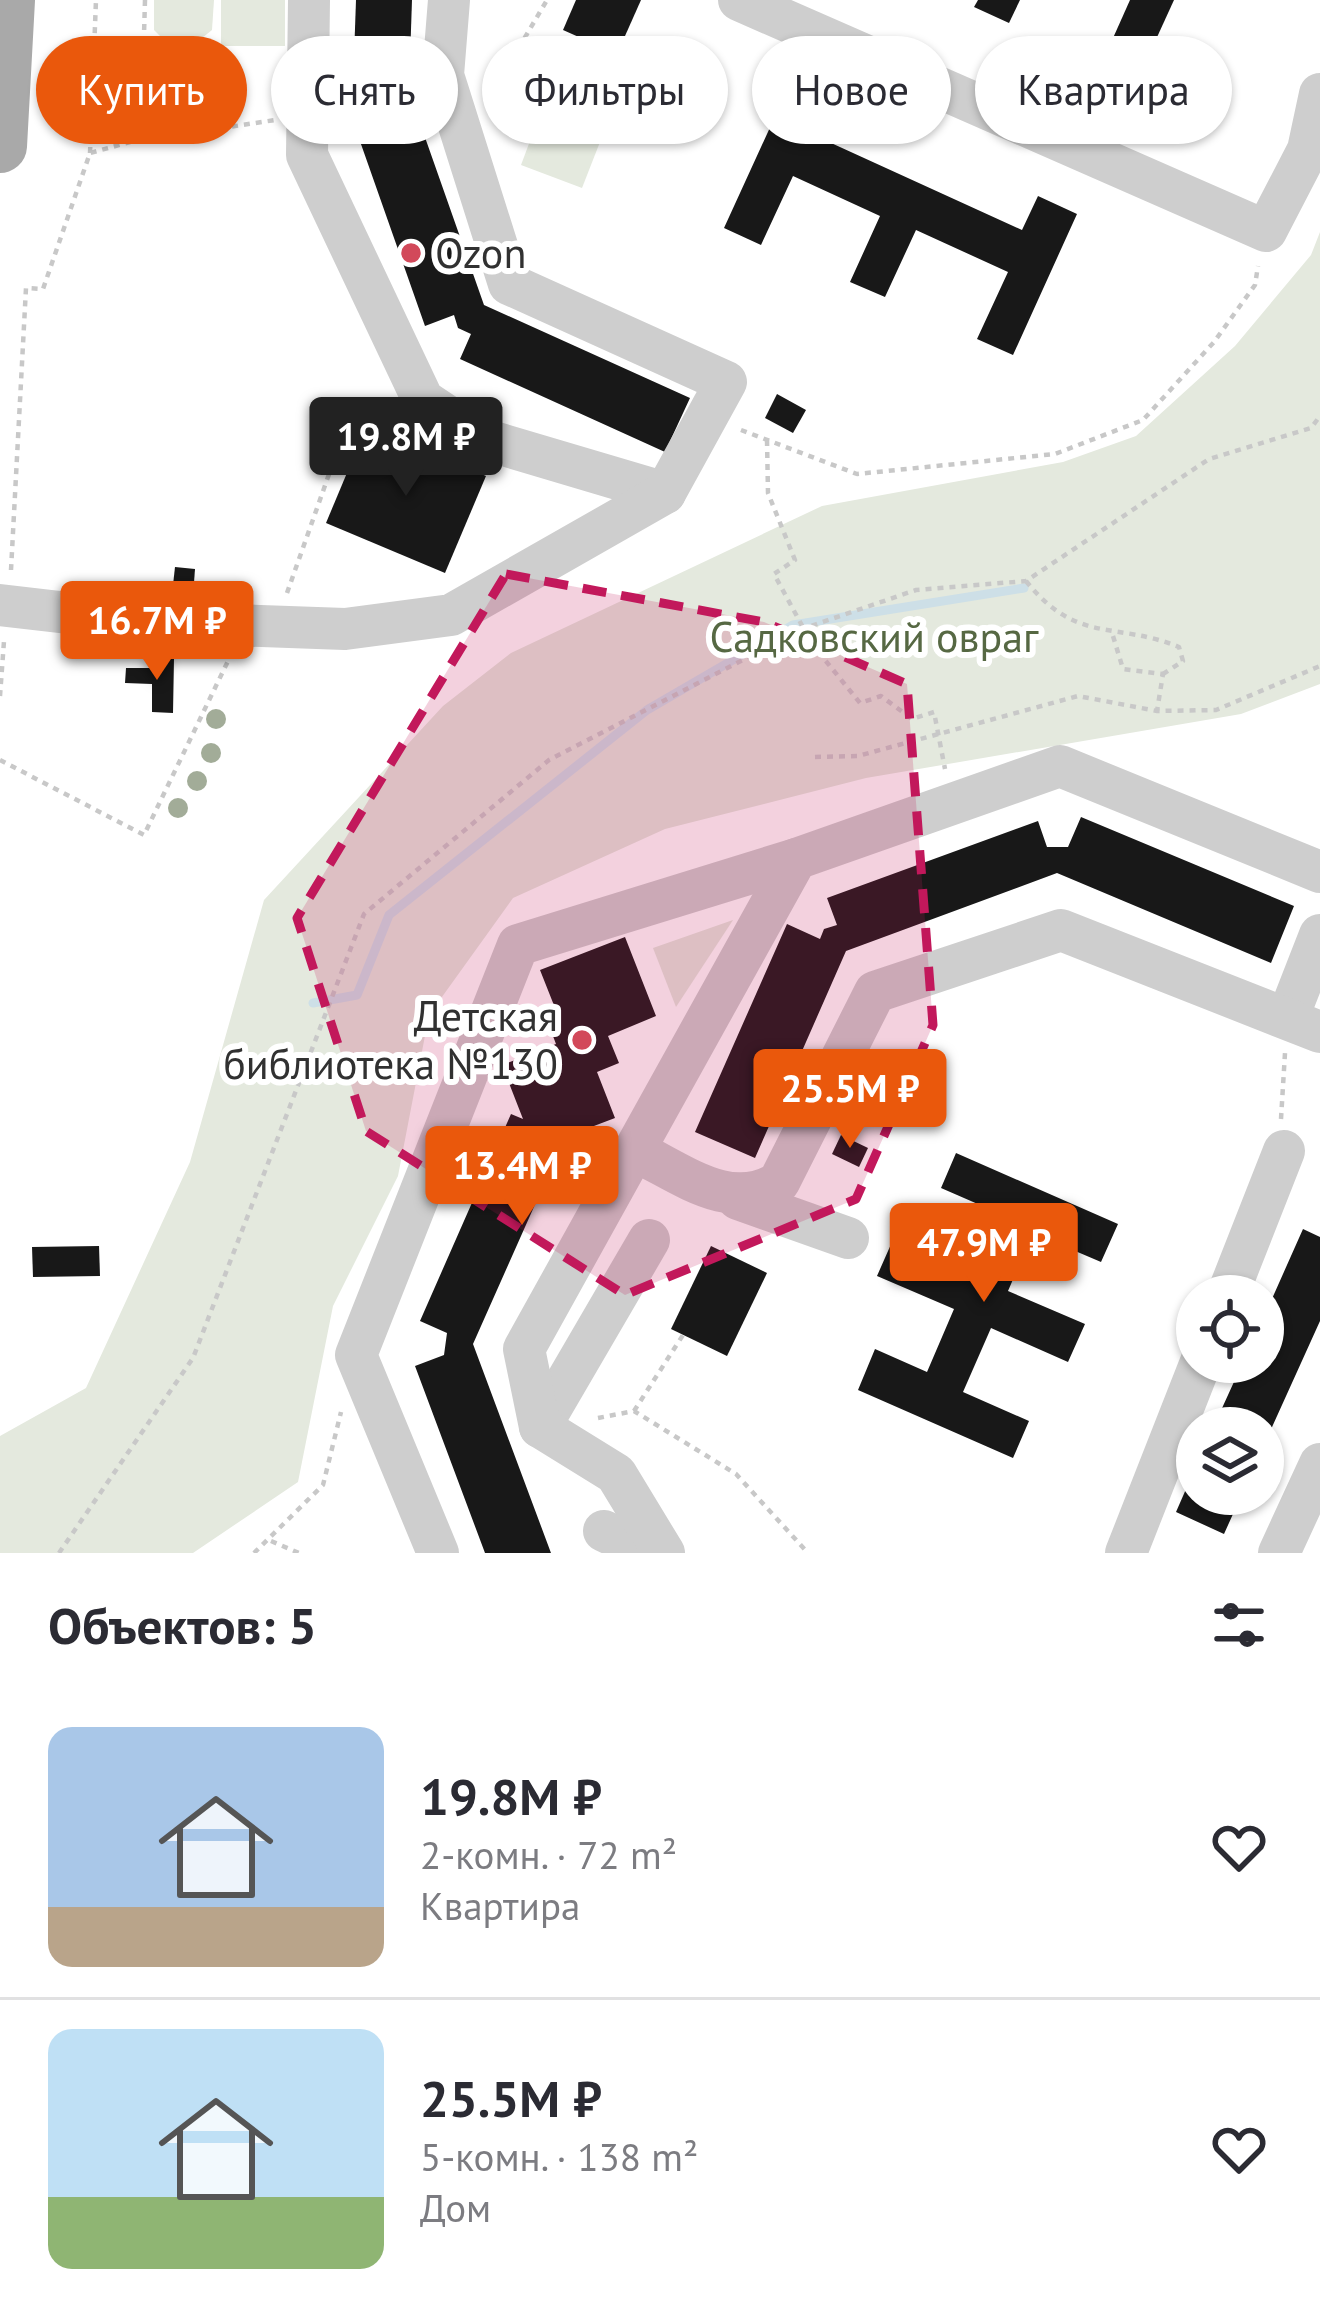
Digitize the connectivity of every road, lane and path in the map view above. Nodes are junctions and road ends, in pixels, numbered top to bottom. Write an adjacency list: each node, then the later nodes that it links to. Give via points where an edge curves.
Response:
1 (8, 0): 10 (main road)
2 (96, 0): 16 (path)
3 (146, 0): 8 (path)
4 (309, 0): 9 (lane)
5 (449, 0): 12 (lane, via 443,75)
6 (547, 0): 12 (path)
7 (739, 0): 17 (lane)
8 (145, 36)
9 (314, 36)
10 (2, 85): 15 (main road)
11 (1320, 94): 17 (lane, via 1308,150)
12 (464, 141): 19 (lane, via 508,284 726,382)
13 (125, 144): 16 (path)
14 (312, 144): 22 (lane, via 307,155 423,400 480,438)
15 (0, 146)
16 (90, 153): 23 (path, via 43,289 26,288 14,552)
17 (1266, 231): 20 (path, via 1255,285 1143,420 1055,454 857,474)
18 (1320, 416): 24 (path, via 1311,428 1209,458)
19 (707, 417): 20 (path); 22 (lane)
20 (767, 440): 27 (path, via 769,493 795,560 774,574)
21 (339, 446): 26 (path)
22 (665, 493): 26 (lane, via 451,615 345,629)
23 (0, 552)
24 (1026, 581): 27 (path, via 916,590); 28 (path, via 1049,610)
25 (0, 605): 26 (lane)
26 (260, 625): 34 (path, via 144,835)
27 (805, 628): 32 (path, via 860,703 880,696 912,719 934,712); 55 (path, via 548,760 364,914 193,1358)
28 (1113, 635): 30 (path, via 1124,669); 30 (path, via 1142,632 1179,647 1183,662)
29 (1320, 666): 31 (path, via 1216,710)
30 (1163, 674): 31 (path)
31 (1157, 711): 32 (path, via 1078,696)
32 (941, 735): 33 (path); 35 (path)
33 (815, 758)
34 (0, 760)
35 (949, 805): 36 (lane); 37 (lane, via 1060,766)
36 (796, 859): 41 (lane); 48 (lane, via 518,945)
37 (1320, 872)
38 (1320, 935): 39 (lane)
39 (1304, 1025): 40 (path); 43 (lane, via 1061,930 875,992 779,1182)
40 (1280, 1107)
41 (634, 1151): 43 (lane); 51 (lane, via 524,1349)
42 (1284, 1151): 46 (lane)
43 (738, 1199): 44 (lane)
44 (848, 1238)
45 (649, 1240): 51 (lane)
46 (1235, 1275)
47 (683, 1335): 50 (path)
48 (356, 1354): 54 (path, via 323,1485); 58 (lane)
49 (1193, 1383): 62 (lane)
50 (634, 1411): 51 (path); 61 (path, via 736,1474)
51 (555, 1436): 60 (lane, via 616,1474)
52 (1320, 1464): 63 (lane)
53 (604, 1531): 59 (lane)
54 (270, 1541): 56 (path); 57 (path)
55 (59, 1553)
56 (254, 1553)
57 (299, 1553)
58 (438, 1553)
59 (652, 1553)
60 (664, 1553)
61 (808, 1553)
62 (1126, 1553)
63 (1280, 1553)

